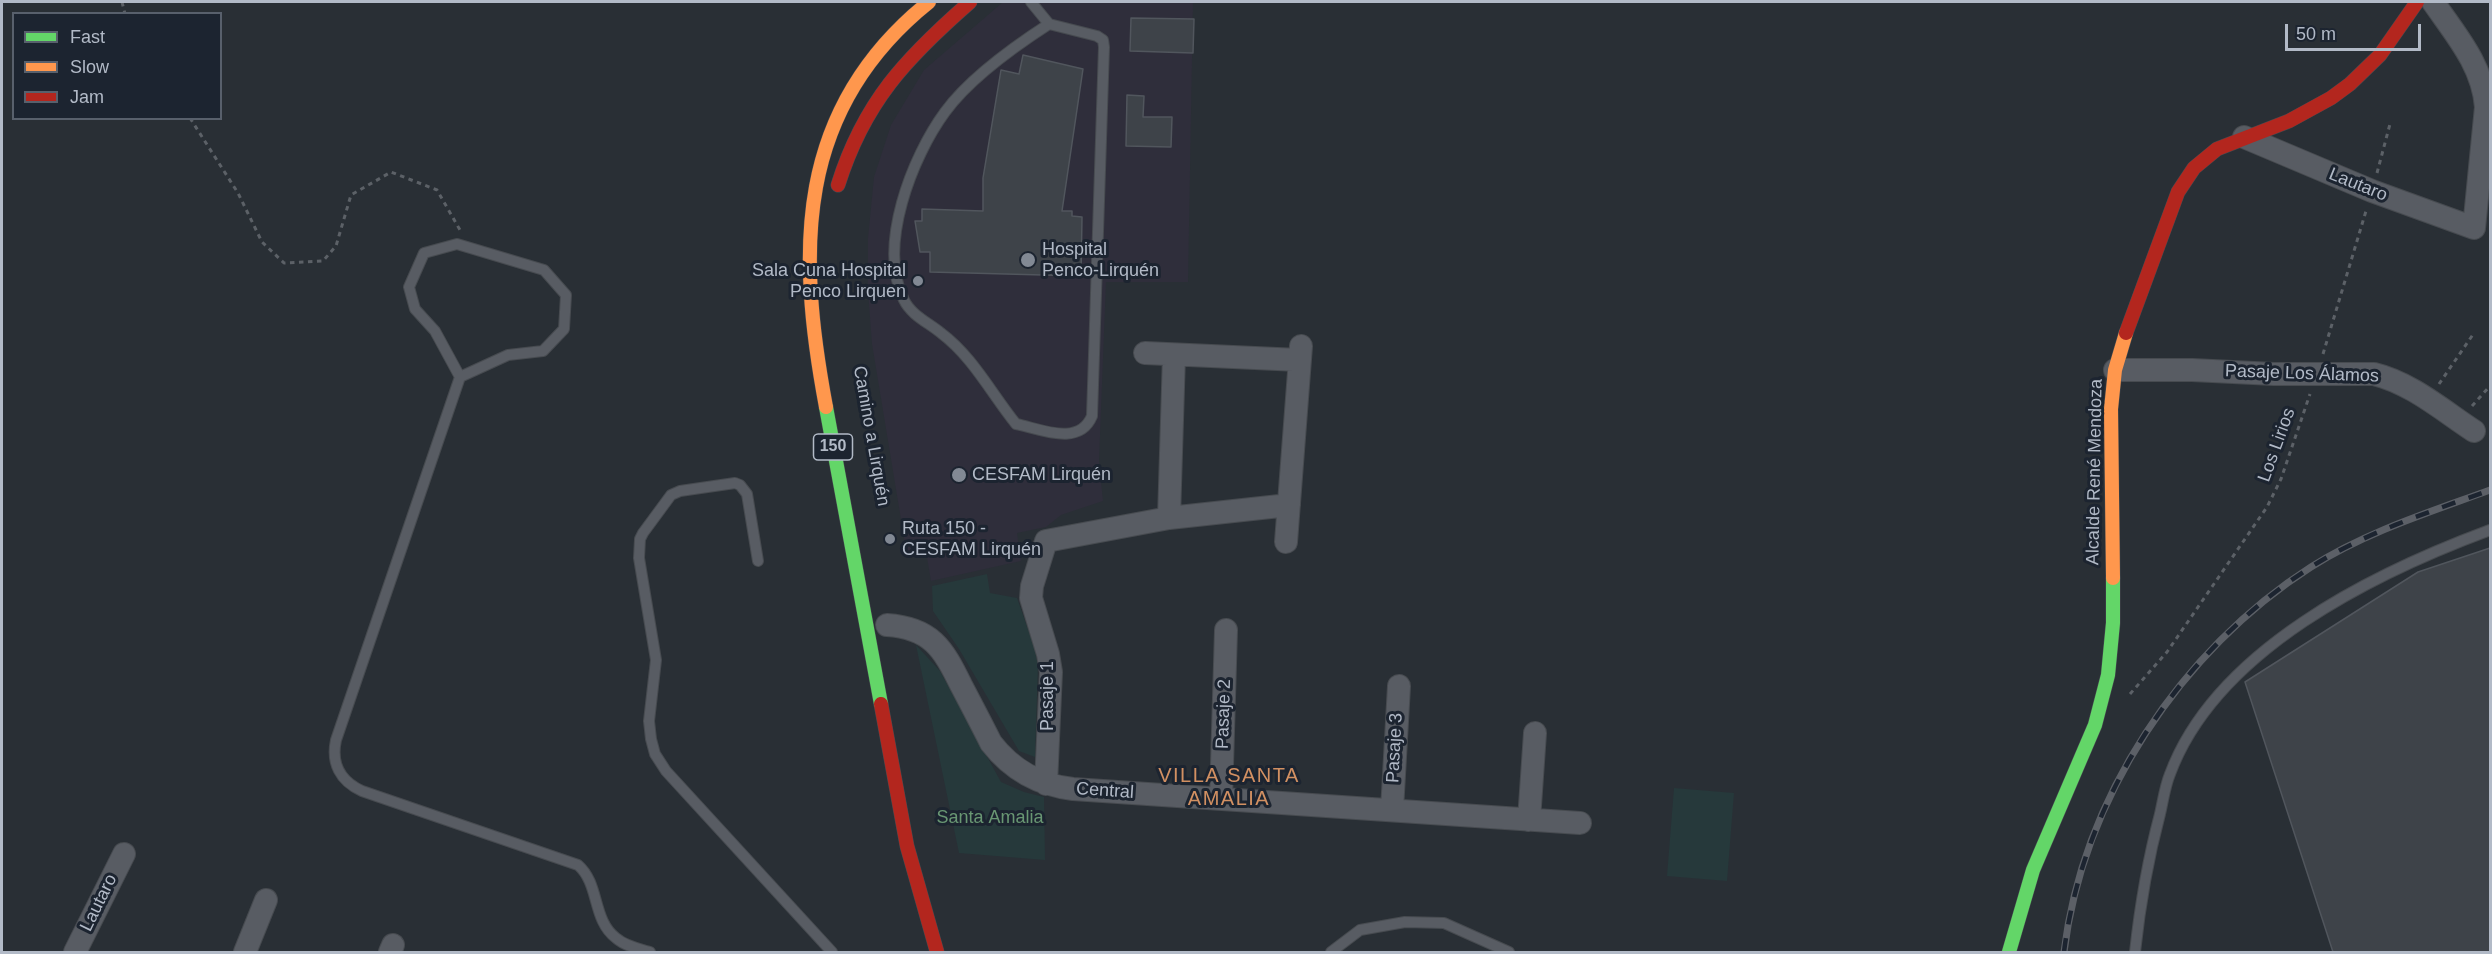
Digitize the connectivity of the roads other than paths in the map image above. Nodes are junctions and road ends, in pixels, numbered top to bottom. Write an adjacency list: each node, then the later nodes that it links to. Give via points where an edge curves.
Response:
1 (929, 2): 32 (main road, 150, via 895,31 846,98 817,180 807,262 814,340 907,846)
2 (970, 2): 9 (main road, via 907,59 875,100 851,145)
3 (1031, 2): 6 (lane)
4 (2417, 2): 7 (main road, Alcalde René Mendoza, via 2380,55 2350,84 2304,114)
5 (2433, 2): 8 (street, via 2471,57 2482,81)
6 (1049, 24): 6 (lane, via 1097,36 1104,47 1092,416 1083,430 1073,435 1016,424 954,343 904,302 895,275 896,236 904,195 934,130 946,111 988,69)
7 (2244, 137): 8 (street, Lautaro, via 2372,191 2474,228); 12 (main road, Alcalde René Mendoza, via 2205,158 2178,192)
8 (2486, 159)
9 (833, 203)
10 (1145, 353): 11 (street)
11 (1174, 355): 15 (street, via 1300,353); 16 (street)
12 (2115, 370): 14 (street, Pasaje Los Álamos, via 2381,376 2399,382); 41 (main road, Alcalde René Mendoza, via 2108,675 2095,725 2033,870)
13 (460, 377): 13 (lane, via 435,331 415,309 409,286 424,253 457,244 544,270 566,295 564,329 543,351 508,355); 36 (lane, via 336,740 336,764 345,780 362,791 578,865 589,877 609,932 624,944)
14 (2466, 426)
15 (1289, 505): 16 (street); 18 (street)
16 (1169, 518): 24 (street, Pasaje 1, via 1046,541 1031,598 1051,672)
17 (2490, 530): 42 (lane, via 2361,588 2306,619 2246,667 2203,711 2169,774 2152,843)
18 (1286, 542)
19 (758, 561): 37 (lane, via 747,494 735,483 675,492 643,532 639,558 656,660 649,721 651,739 666,771)
20 (887, 625): 24 (street, Central, via 914,629 935,642 949,659 995,748 1021,772)
21 (1226, 630): 25 (street, Pasaje 2)
22 (1399, 686): 26 (street, Pasaje 3)
23 (1535, 733): 27 (street)
24 (1046, 784): 25 (street, Central)
25 (1221, 799): 26 (street, Central)
26 (1392, 810): 27 (street, Central)
27 (1529, 820): 28 (street, Central)
28 (1580, 823)
29 (124, 854): 34 (street, Lautaro)
30 (930, 874): 32 (main road, 150)
31 (266, 900): 35 (street)
32 (931, 921): 33 (lane); 38 (main road, 150)
33 (922, 946)
34 (75, 952)
35 (245, 952)
36 (650, 952)
37 (832, 952)
38 (937, 952)
39 (1331, 952): 40 (lane, via 1360,930 1405,922 1444,923)
40 (1509, 952)
41 (2009, 952)
42 (2135, 952)

